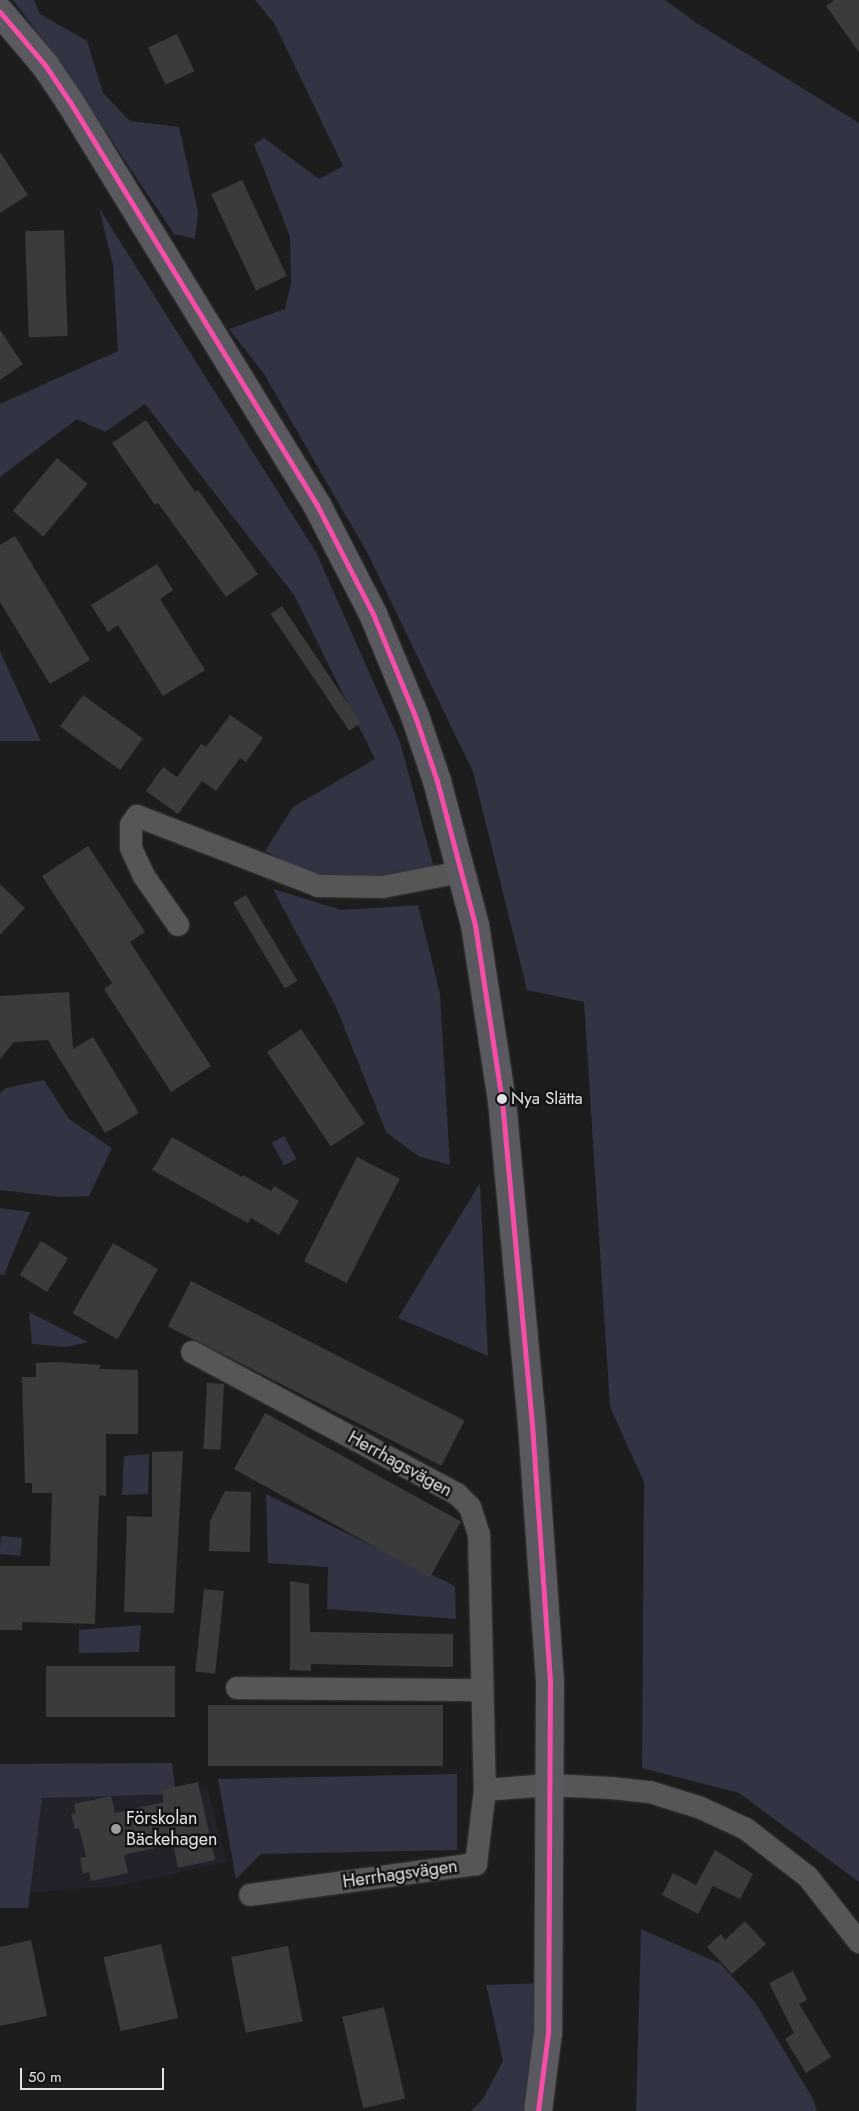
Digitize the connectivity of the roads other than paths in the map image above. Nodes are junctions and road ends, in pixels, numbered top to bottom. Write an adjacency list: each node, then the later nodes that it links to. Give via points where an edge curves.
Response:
1 (0, 12): 2 (street, via 45,65 70,102 317,505 373,614 415,716)
2 (461, 872): 3 (street, via 383,887 318,886 137,816 131,825 131,848 144,876); 7 (street, via 485,977 513,1219 544,1570 552,1746)
3 (178, 925)
4 (192, 1352): 6 (street, Herrhagsvägen, via 457,1494 470,1507 479,1534)
5 (237, 1688): 6 (street)
6 (480, 1690): 8 (street, Herrhagsvägen)
7 (549, 1785): 8 (street); 10 (street, via 611,1788 674,1798 746,1829 808,1877); 11 (street, via 548,2034)
8 (484, 1790): 9 (street, Herrhagsvägen, via 476,1864)
9 (250, 1896)
10 (859, 1942)
11 (538, 2111)

